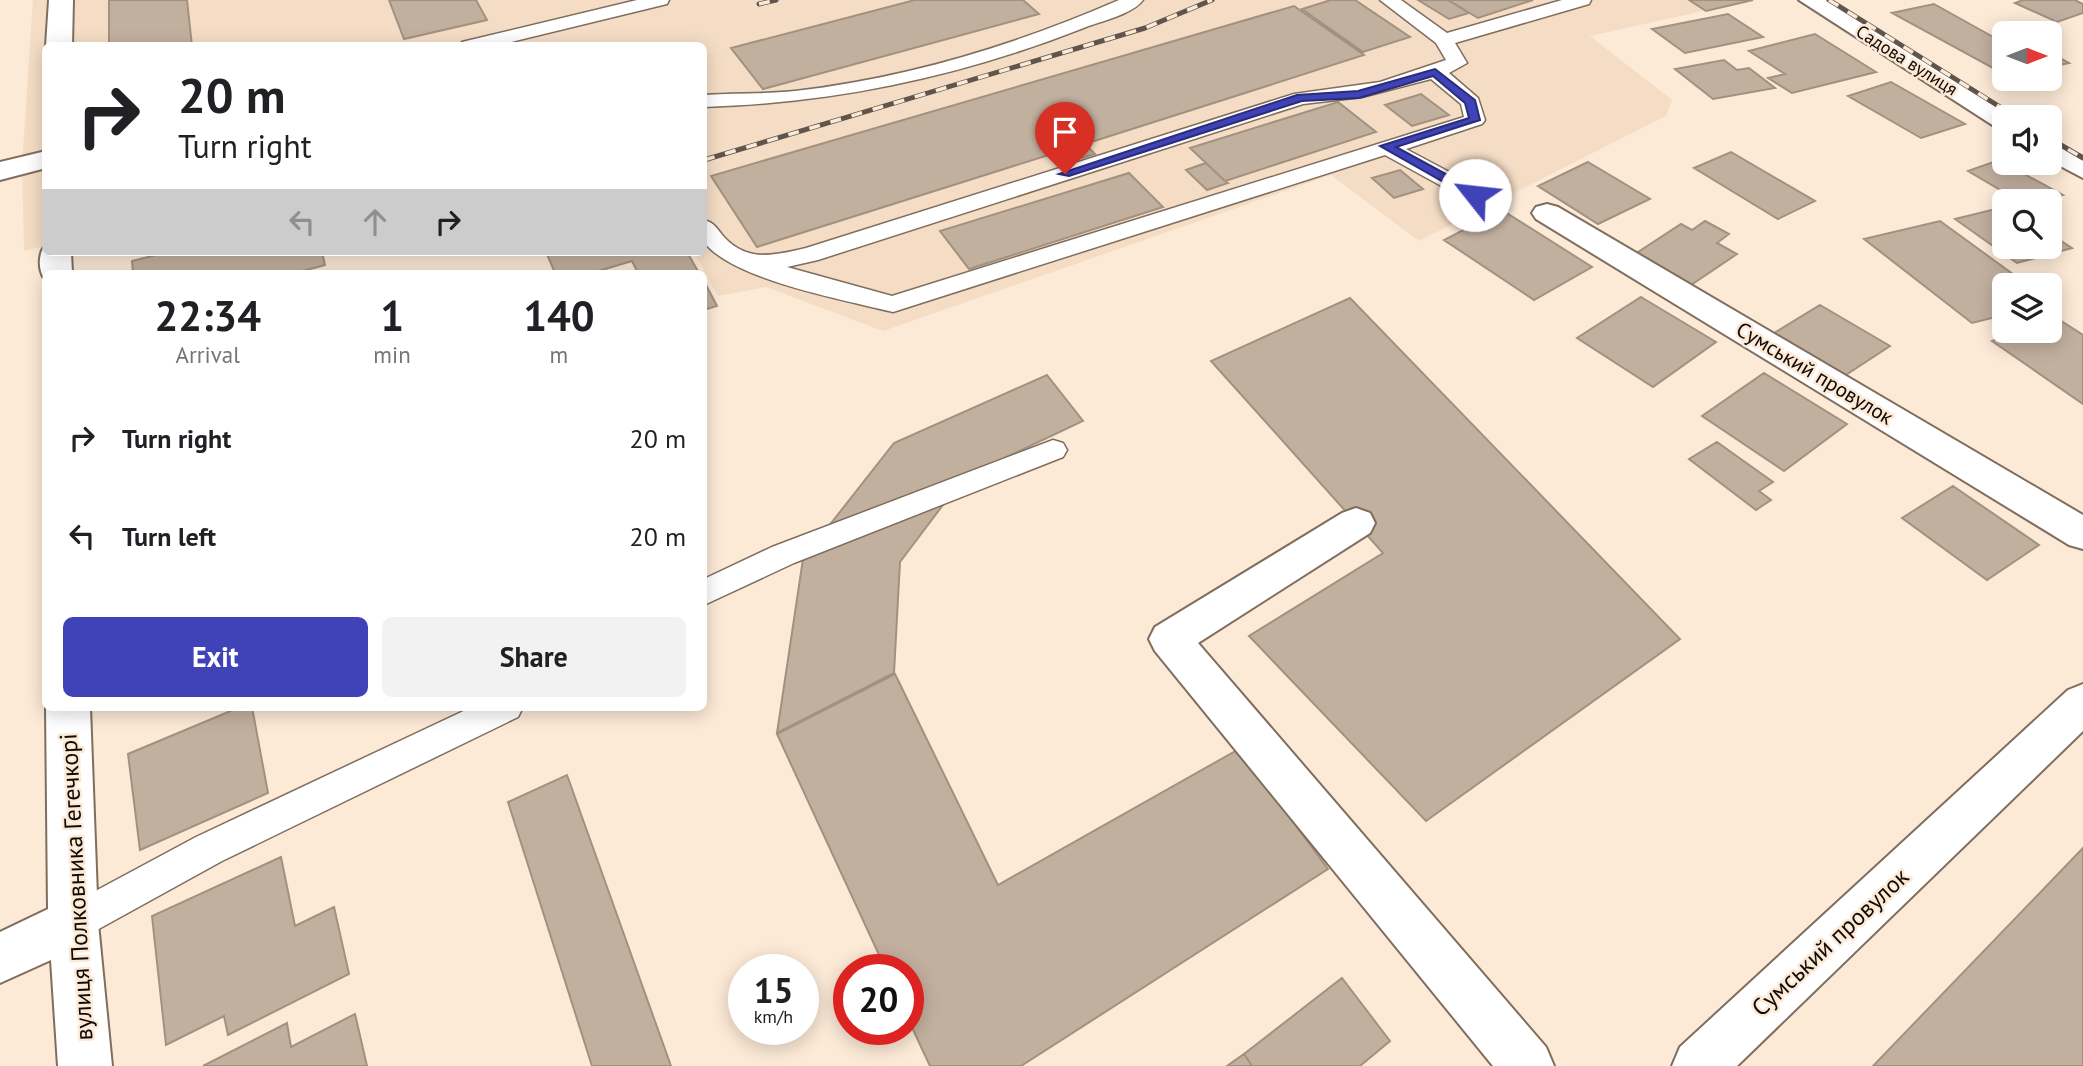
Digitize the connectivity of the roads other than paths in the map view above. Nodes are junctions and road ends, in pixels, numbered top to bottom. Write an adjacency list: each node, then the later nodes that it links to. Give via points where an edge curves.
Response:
1 (61, 0): 10 (street)
2 (567, 0): 8 (lane)
3 (660, 0): 8 (lane)
4 (1134, 0): 14 (lane, via 1020,46 911,75 794,97)
5 (1389, 0): 9 (lane)
6 (1582, 0): 9 (lane)
7 (1811, 0): 15 (street, Садова вулиця)
8 (574, 19): 11 (lane); 12 (lane)
9 (1444, 40): 13 (lane, via 1457,63)
10 (59, 42)
11 (485, 42)
12 (575, 42)
13 (1435, 72): 16 (lane, via 1471,102 1475,120); 24 (lane, via 1359,94 1301,98 855,242)
14 (707, 101)
15 (1992, 113)
16 (1386, 146): 21 (lane); 24 (lane, via 893,304)
17 (2062, 156): 19 (street)
18 (42, 160): 20 (street)
19 (2083, 169)
20 (0, 171)
21 (1475, 195)
22 (1547, 213): 27 (street, Сумський провулок)
23 (707, 230): 24 (lane, via 721,251)
24 (756, 265)
25 (1053, 450): 28 (lane, via 783,555)
26 (1356, 523): 35 (street, via 1170,639)
27 (2083, 534)
28 (707, 592)
29 (2083, 703): 36 (street, Сумський провулок)
30 (68, 711): 32 (street, вулиця Полковника Гегечкорі)
31 (498, 711): 32 (lane, via 209,849)
32 (74, 923): 33 (street); 34 (street, вулиця Полковника Гегечкорі)
33 (0, 957)
34 (85, 1066)
35 (1527, 1066)
36 (1699, 1066)

